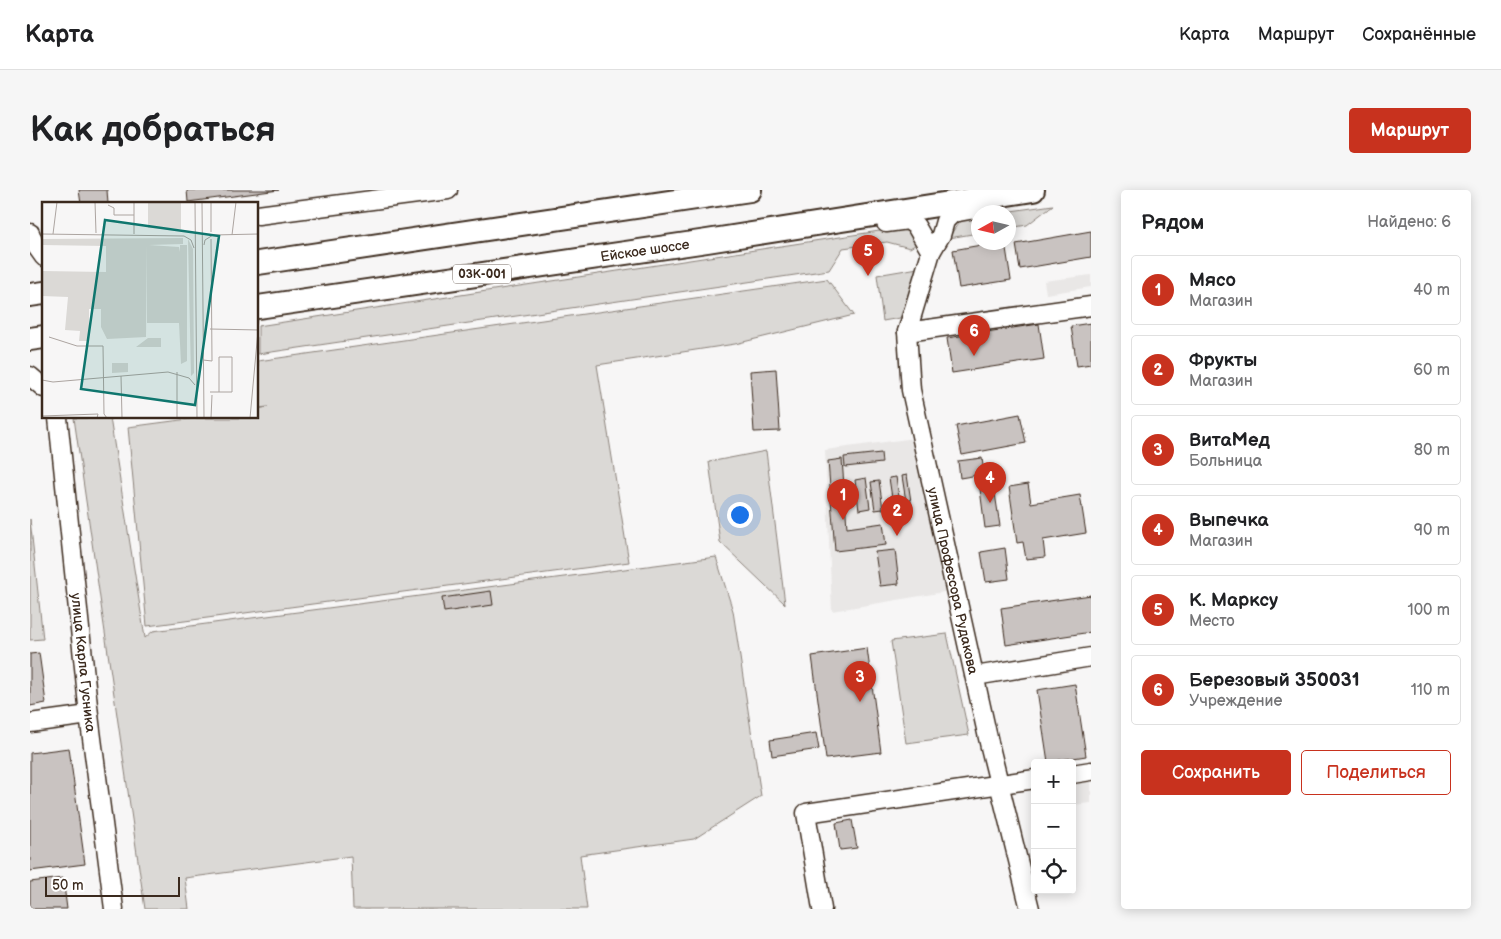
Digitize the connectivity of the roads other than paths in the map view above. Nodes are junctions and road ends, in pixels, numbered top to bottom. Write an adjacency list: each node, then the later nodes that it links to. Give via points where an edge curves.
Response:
1 (448, 190): 5 (street)
2 (750, 190): 10 (main road)
3 (1032, 190): 4 (main road, Ейское шоссе / 03К-001)
4 (988, 197): 6 (main road, Ейское шоссе / 03К-001); 8 (street, улица Профессора Рудакова, via 983,208 953,213 945,221)
5 (259, 215)
6 (844, 219): 8 (street, via 860,227 908,220 916,226); 12 (main road, Ейское шоссе / 03К-001)
7 (30, 233): 9 (street)
8 (931, 252): 13 (street, улица Профессора Рудакова)
9 (42, 254)
10 (259, 263)
11 (1091, 306): 13 (street)
12 (259, 307)
13 (907, 332): 18 (street, улица Профессора Рудакова, via 910,390)
14 (30, 376): 15 (street)
15 (42, 386)
16 (58, 419): 19 (street, улица Карла Гусника)
17 (1091, 657): 18 (street)
18 (975, 676): 24 (street, улица Профессора Рудакова)
19 (89, 715): 20 (street); 25 (street, улица Карла Гусника)
20 (30, 724)
21 (1091, 771): 22 (street)
22 (1076, 773)
23 (1031, 781): 24 (street)
24 (999, 785): 26 (street, via 806,813); 27 (street, улица Профессора Рудакова)
25 (114, 909)
26 (822, 909)
27 (1030, 909)

